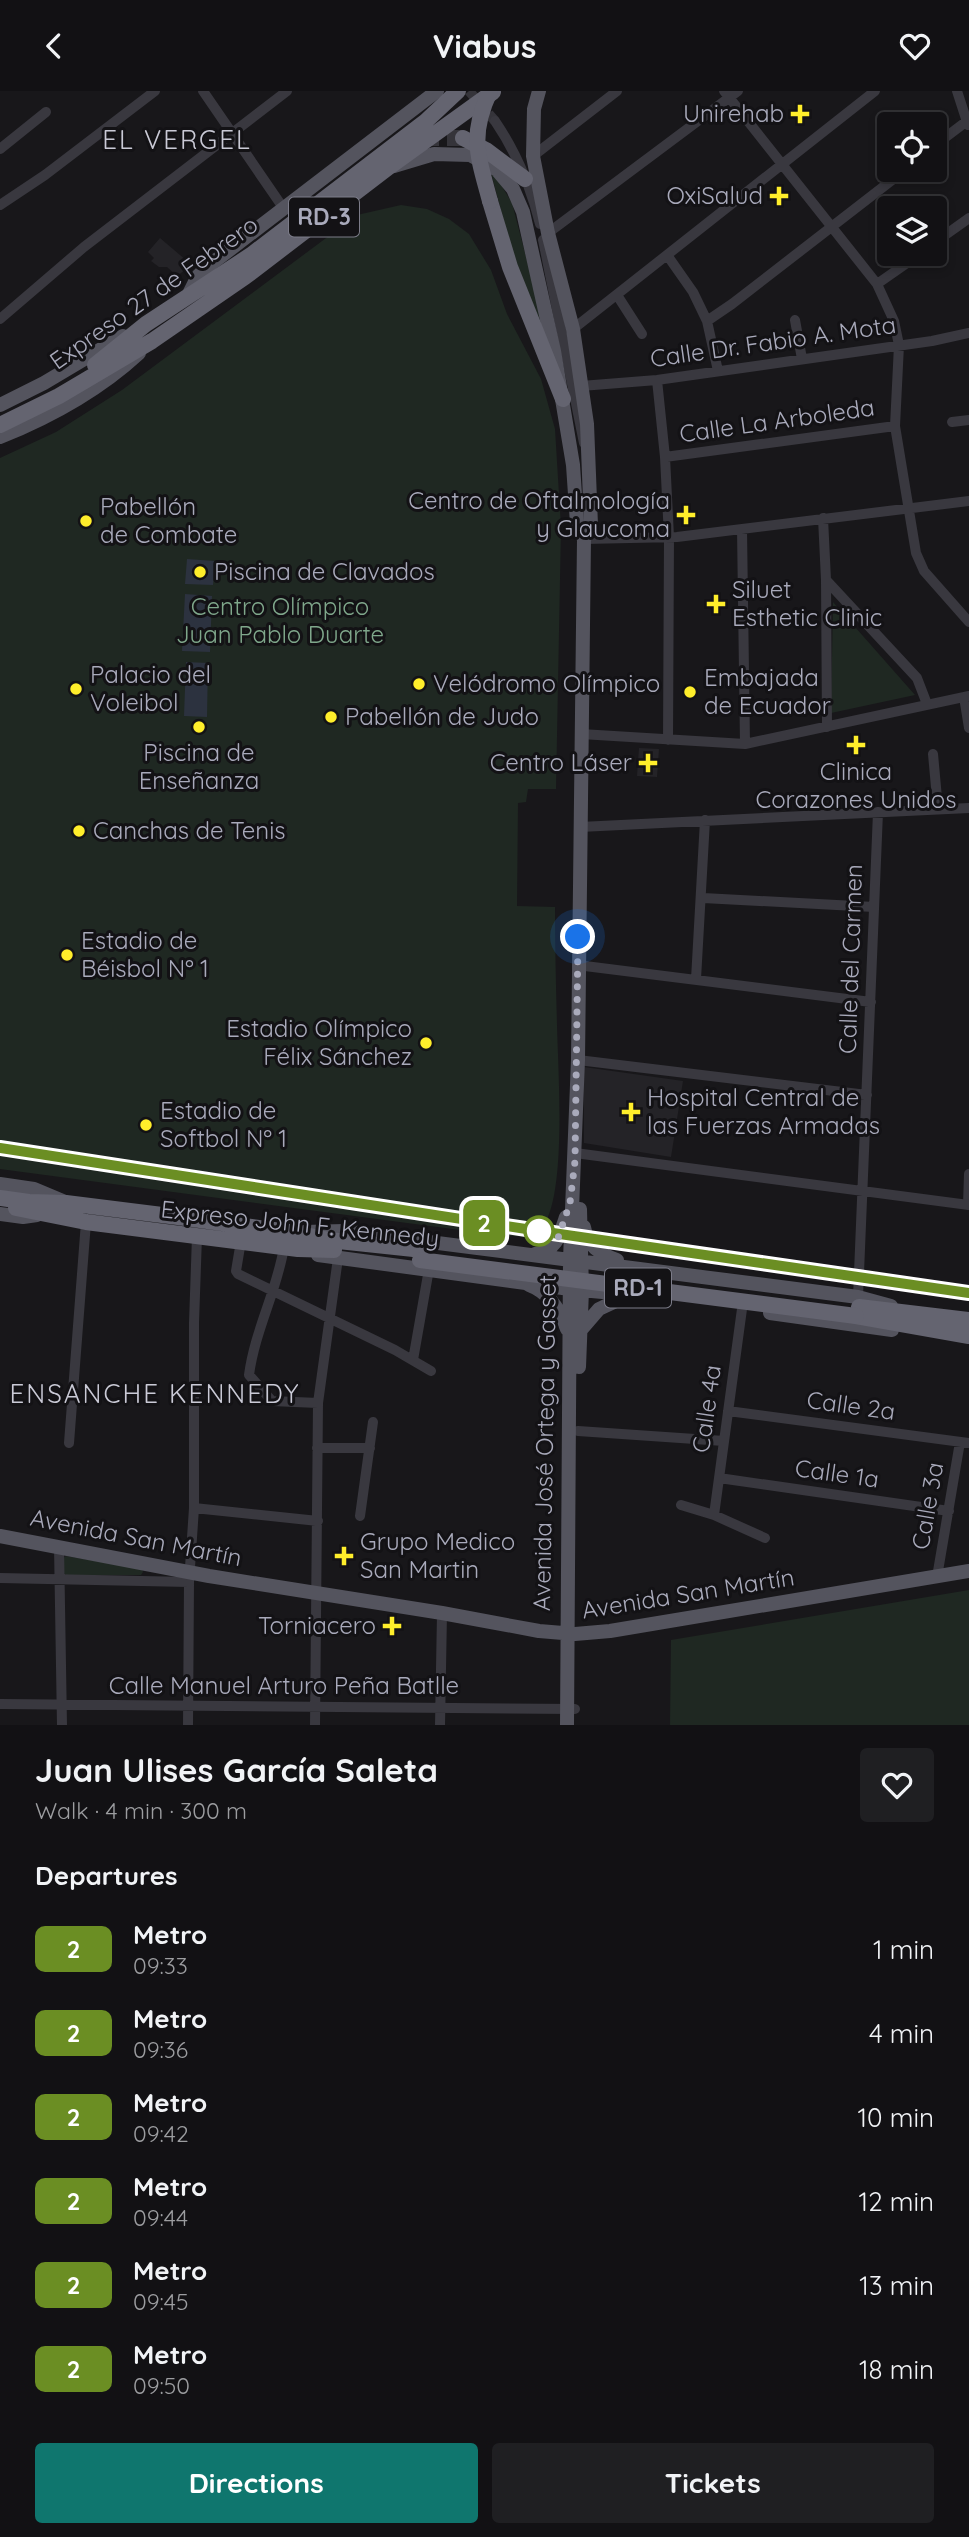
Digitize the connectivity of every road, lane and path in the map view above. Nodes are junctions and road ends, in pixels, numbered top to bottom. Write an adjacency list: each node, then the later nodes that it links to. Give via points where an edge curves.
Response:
1 (155, 91): 25 (street)
2 (202, 91): 15 (street)
3 (288, 91): 15 (street)
4 (438, 91): 26 (main road, RD-3)
5 (458, 91): 34 (highway, Expreso 27 de Febrero / RD-3, via 426,121 251,255)
6 (492, 91): 22 (highway, Expreso 27 de Febrero / RD-3); 49 (highway, bridge, via 476,133 478,155 510,267)
7 (539, 91): 20 (main road, Avenida José Ortega y Gasset)
8 (617, 91): 20 (street)
9 (875, 91): 21 (street)
10 (957, 91): 14 (street)
11 (731, 93): 21 (street); 29 (street)
12 (46, 111): 18 (street)
13 (495, 121): 23 (street)
14 (968, 124): 17 (street)
15 (232, 135): 26 (street); 36 (street, via 84,247)
16 (463, 138): 23 (highway)
17 (947, 138)
18 (0, 149)
19 (368, 155): 34 (highway)
20 (533, 156): 29 (main road, Avenida José Ortega y Gasset)
21 (784, 164): 28 (street); 31 (street)
22 (389, 167): 43 (highway, Expreso 27 de Febrero / RD-3); 49 (main road, Avenida José Ortega y Gasset, via 434,154 470,155 488,163 513,189 523,212)
23 (525, 179): 57 (street, via 540,223)
24 (889, 182): 28 (street)
25 (0, 205)
26 (284, 209): 34 (main road, RD-3, via 211,264)
27 (969, 218): 30 (street)
28 (831, 227): 33 (street); 38 (street)
29 (548, 233): 40 (main road, Avenida José Ortega y Gasset)
30 (947, 234)
31 (667, 255): 35 (street); 38 (street)
32 (903, 266): 33 (street)
33 (877, 285): 44 (street, via 894,321)
34 (193, 288): 39 (highway, Expreso 27 de Febrero / RD-3)
35 (617, 295): 40 (street); 42 (street)
36 (0, 319)
37 (795, 320): 45 (street)
38 (707, 321): 46 (street)
39 (146, 324): 50 (main road, RD-3); 51 (highway, Expreso 27 de Febrero / RD-3, via 89,370)
40 (573, 329): 48 (main road, Avenida José Ortega y Gasset)
41 (969, 333): 44 (street, Calle Dr. Fabio A. Mota)
42 (642, 334)
43 (152, 341): 54 (highway, Expreso 27 de Febrero / RD-3); 56 (main road, RD-3, via 118,373 63,408)
44 (899, 345): 45 (street, Calle Dr. Fabio A. Mota); 55 (street)
45 (802, 359): 46 (street, Calle Dr. Fabio A. Mota)
46 (718, 372): 47 (street, Calle Dr. Fabio A. Mota)
47 (657, 380): 48 (street, Calle Dr. Fabio A. Mota); 58 (street)
48 (581, 386): 57 (main road, Avenida José Ortega y Gasset)
49 (563, 398): 64 (main road, Avenida José Ortega y Gasset, via 577,524)
50 (0, 405)
51 (0, 418)
52 (969, 420): 53 (street)
53 (952, 422)
54 (0, 425)
55 (895, 426): 58 (street, Calle La Arboleda); 60 (street)
56 (0, 437)
57 (587, 453): 64 (main road, Avenida José Ortega y Gasset, via 591,525)
58 (665, 457): 63 (street)
59 (969, 501): 60 (street)
60 (909, 508): 61 (street); 66 (street, via 923,571)
61 (823, 518): 62 (street); 65 (street)
62 (742, 529): 63 (street); 73 (street)
63 (669, 537): 64 (street); 72 (street)
64 (584, 539): 71 (main road, Avenida José Ortega y Gasset)
65 (826, 580): 68 (street, via 917,678); 69 (street)
66 (969, 622)
67 (966, 696): 68 (street); 70 (street)
68 (927, 704): 69 (street)
69 (827, 727): 73 (street)
70 (969, 728)
71 (581, 734): 72 (street); 79 (main road, Avenida José Ortega y Gasset)
72 (668, 740): 73 (street)
73 (745, 744)
74 (933, 754): 76 (street)
75 (969, 808): 76 (street)
76 (938, 809): 77 (street)
77 (878, 812): 78 (street); 81 (street, Calle del Carmen)
78 (705, 820): 79 (street); 80 (street)
79 (580, 827): 82 (main road, Avenida José Ortega y Gasset)
80 (703, 898): 81 (street); 83 (street)
81 (874, 907): 84 (street, Calle del Carmen)
82 (577, 965): 83 (street); 85 (main road, Avenida José Ortega y Gasset)
83 (696, 979): 84 (street)
84 (871, 1002): 86 (street, Calle del Carmen)
85 (578, 1060): 86 (street); 87 (main road, Avenida José Ortega y Gasset)
86 (867, 1095): 91 (street, Calle del Carmen)
87 (575, 1157): 90 (main road, Avenida José Ortega y Gasset); 91 (street); 96 (main road, Avenida José Ortega y Gasset)
88 (969, 1174): 94 (street)
89 (0, 1184): 93 (main road, RD-1, via 34,1189)
90 (571, 1188): 104 (main road, via 557,1241 550,1249); 107 (main road, Avenida José Ortega y Gasset)
91 (863, 1191): 94 (street); 115 (street)
92 (0, 1198): 93 (highway, Expreso John F. Kennedy / RD-1)
93 (66, 1203): 102 (highway, Expreso John F. Kennedy / RD-1)
94 (968, 1205)
95 (0, 1206): 98 (highway, Expreso John F. Kennedy / RD-1)
96 (580, 1211): 107 (main road, Avenida José Ortega y Gasset); 108 (main road, via 585,1234 596,1250)
97 (0, 1214): 98 (main road, RD-1)
98 (39, 1215): 99 (highway, Expreso John F. Kennedy / RD-1)
99 (86, 1222): 100 (highway, Expreso John F. Kennedy / RD-1); 129 (street)
100 (197, 1236): 101 (highway, Expreso John F. Kennedy / RD-1); 135 (street)
101 (241, 1241): 102 (highway, Expreso John F. Kennedy / RD-1); 112 (street, via 236,1271)
102 (293, 1243): 103 (main road, RD-1, via 344,1231); 105 (main road, RD-1, via 309,1254); 106 (highway, Expreso John F. Kennedy / RD-1); 112 (street)
103 (491, 1250): 104 (main road, RD-1); 109 (main road, via 502,1256 545,1261 550,1269 541,1278 499,1273)
104 (528, 1255): 107 (main road, RD-1)
105 (338, 1258): 106 (main road, RD-1); 117 (street)
106 (424, 1260): 109 (main road, RD-1); 115 (highway, Expreso John F. Kennedy / RD-1, bridge); 122 (street)
107 (575, 1260): 108 (main road, RD-1); 111 (main road, Avenida José Ortega y Gasset)
108 (656, 1271): 114 (main road, via 654,1275 610,1270 603,1278 606,1286); 115 (main road, RD-1)
109 (489, 1277): 110 (main road, RD-1)
110 (514, 1280): 111 (main road, RD-1); 120 (main road, via 536,1287 553,1302)
111 (576, 1289): 113 (main road, RD-1); 120 (main road, Avenida José Ortega y Gasset)
112 (273, 1291): 117 (street); 124 (street, via 252,1352 251,1378 272,1401)
113 (630, 1294): 114 (main road, RD-1); 120 (main road, via 599,1309)
114 (661, 1298): 116 (main road, RD-1)
115 (857, 1307): 118 (highway, Expreso John F. Kennedy / RD-1); 119 (highway, Expreso John F. Kennedy / RD-1)
116 (742, 1309): 119 (main road, RD-1); 125 (street, Calle 4a)
117 (329, 1318): 122 (street); 124 (street)
118 (969, 1320)
119 (949, 1333): 121 (highway, Expreso John F. Kennedy / RD-1)
120 (575, 1336): 127 (main road, Avenida José Ortega y Gasset); 150 (main road, Avenida José Ortega y Gasset)
121 (969, 1336)
122 (413, 1360): 123 (street)
123 (430, 1371)
124 (318, 1403): 131 (street)
125 (728, 1411): 128 (street, Calle 4a); 130 (street, Calle 2a)
126 (373, 1422): 132 (street)
127 (578, 1431): 128 (street); 150 (main road, Avenida José Ortega y Gasset)
128 (724, 1441): 133 (street, Calle 4a)
129 (69, 1443)
130 (965, 1443): 136 (street, Calle 3a)
131 (317, 1448): 132 (street); 139 (street)
132 (370, 1448): 138 (street)
133 (719, 1478): 136 (street, Calle 1a); 137 (street, Calle 4a)
134 (681, 1505): 137 (street)
135 (194, 1508): 139 (street); 144 (street)
136 (948, 1511): 145 (street, Calle 3a)
137 (714, 1515): 141 (street)
138 (360, 1516)
139 (318, 1521): 148 (street)
140 (0, 1536): 142 (main road, Avenida San Martín)
141 (765, 1538)
142 (59, 1546): 144 (main road, Avenida San Martín); 147 (street)
143 (969, 1571): 145 (main road, Avenida San Martín)
144 (189, 1577): 147 (street); 148 (main road, Avenida San Martín); 153 (street)
145 (937, 1577): 150 (main road, Avenida San Martín)
146 (0, 1578): 147 (street)
147 (59, 1578): 152 (street)
148 (318, 1593): 149 (main road, Avenida San Martín); 154 (street)
149 (442, 1613): 150 (main road, Avenida San Martín); 155 (street)
150 (571, 1634): 156 (main road, Avenida José Ortega y Gasset)
151 (0, 1705): 152 (street, Calle Manuel Arturo Peña Batlle)
152 (63, 1705): 153 (street, Calle Manuel Arturo Peña Batlle); 157 (street)
153 (188, 1707): 154 (street, Calle Manuel Arturo Peña Batlle); 158 (street)
154 (316, 1707): 155 (street, Calle Manuel Arturo Peña Batlle); 159 (street)
155 (440, 1708): 156 (street, Calle Manuel Arturo Peña Batlle); 160 (street)
156 (571, 1709): 161 (main road, Avenida José Ortega y Gasset); 162 (main road, Avenida José Ortega y Gasset)
157 (62, 1725)
158 (188, 1725)
159 (315, 1725)
160 (440, 1725)
161 (567, 1725)
162 (575, 1725)

